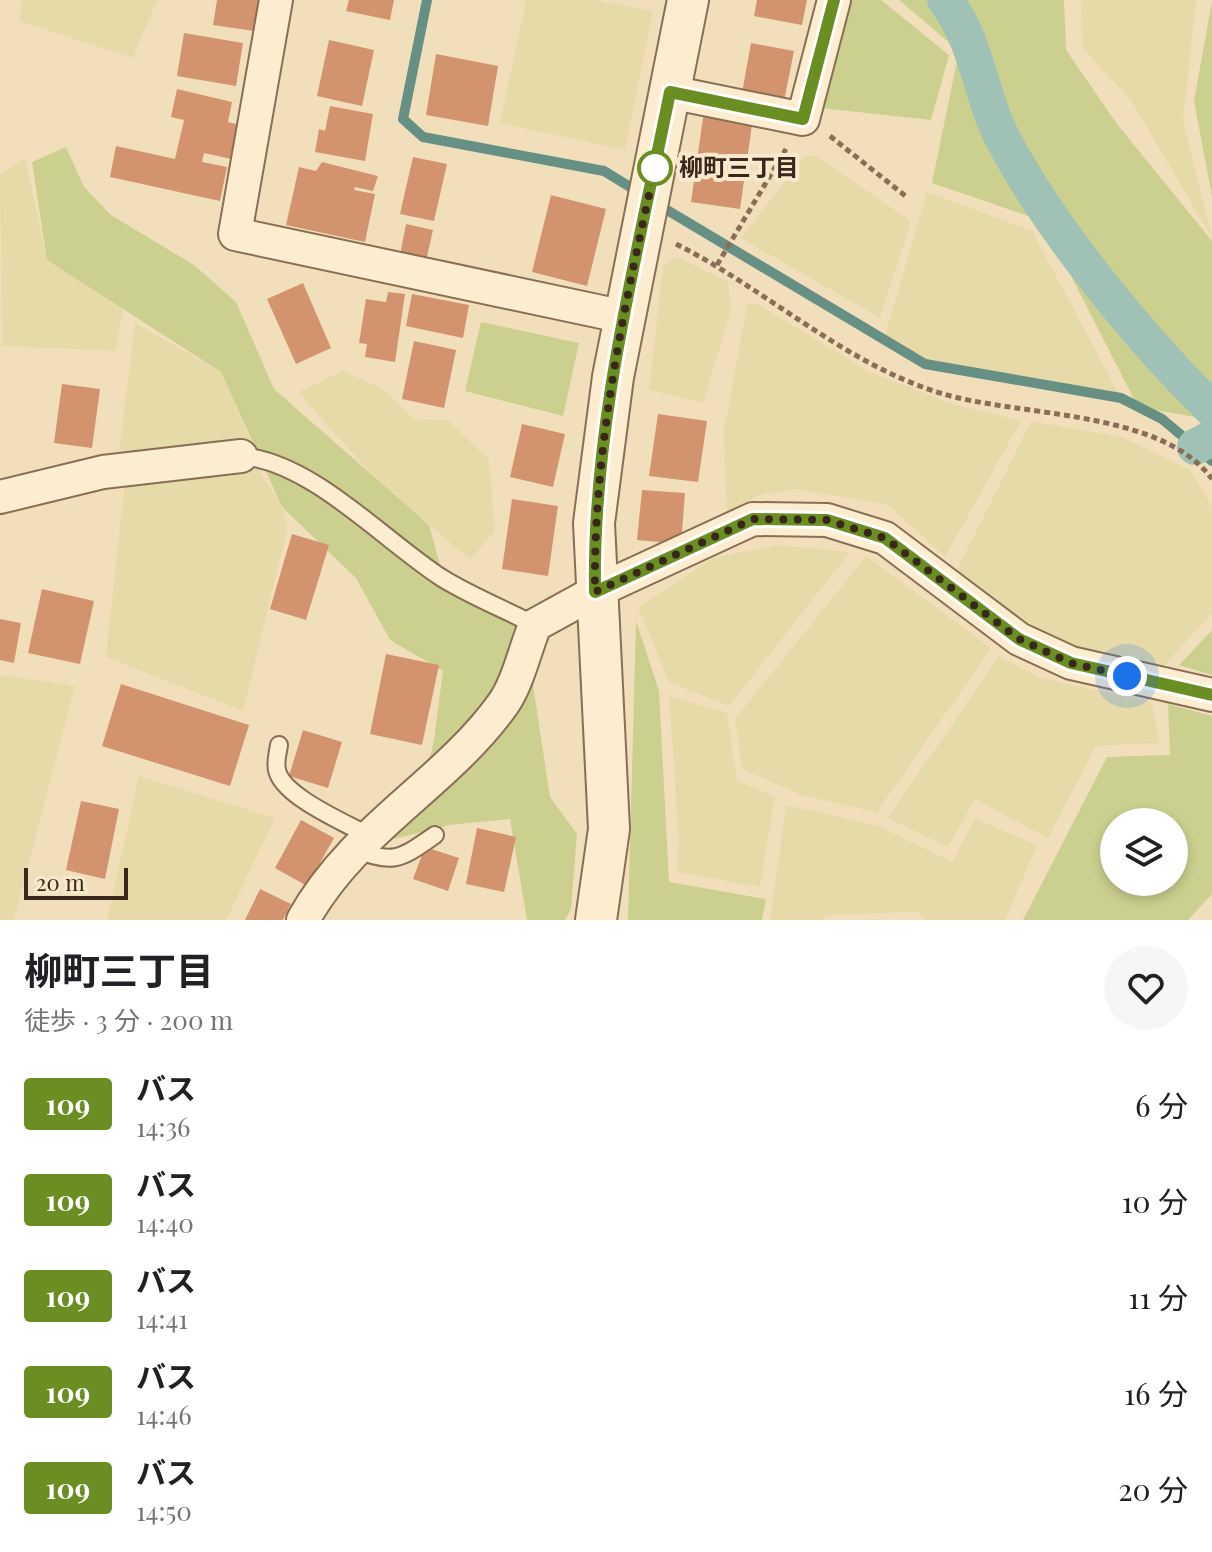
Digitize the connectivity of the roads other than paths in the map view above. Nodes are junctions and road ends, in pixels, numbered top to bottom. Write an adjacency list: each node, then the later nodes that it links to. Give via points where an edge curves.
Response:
1 (276, 0): 5 (street, via 235,234)
2 (688, 0): 4 (street)
3 (834, 0): 4 (street, via 803,119)
4 (670, 92): 5 (street)
5 (625, 317): 8 (street, via 596,508)
6 (241, 456): 7 (street, via 103,472); 9 (lane, via 264,458 300,473 444,579)
7 (0, 497)
8 (595, 592): 9 (street); 10 (street, via 753,519 827,520 885,538 1019,639 1071,663); 15 (street, via 609,829)
9 (535, 625): 13 (street, via 504,702)
10 (1212, 695)
11 (279, 745): 13 (lane, via 276,769 283,783)
12 (435, 835): 13 (lane, via 402,857 379,859)
13 (362, 842): 14 (street)
14 (303, 920)
15 (596, 920)

